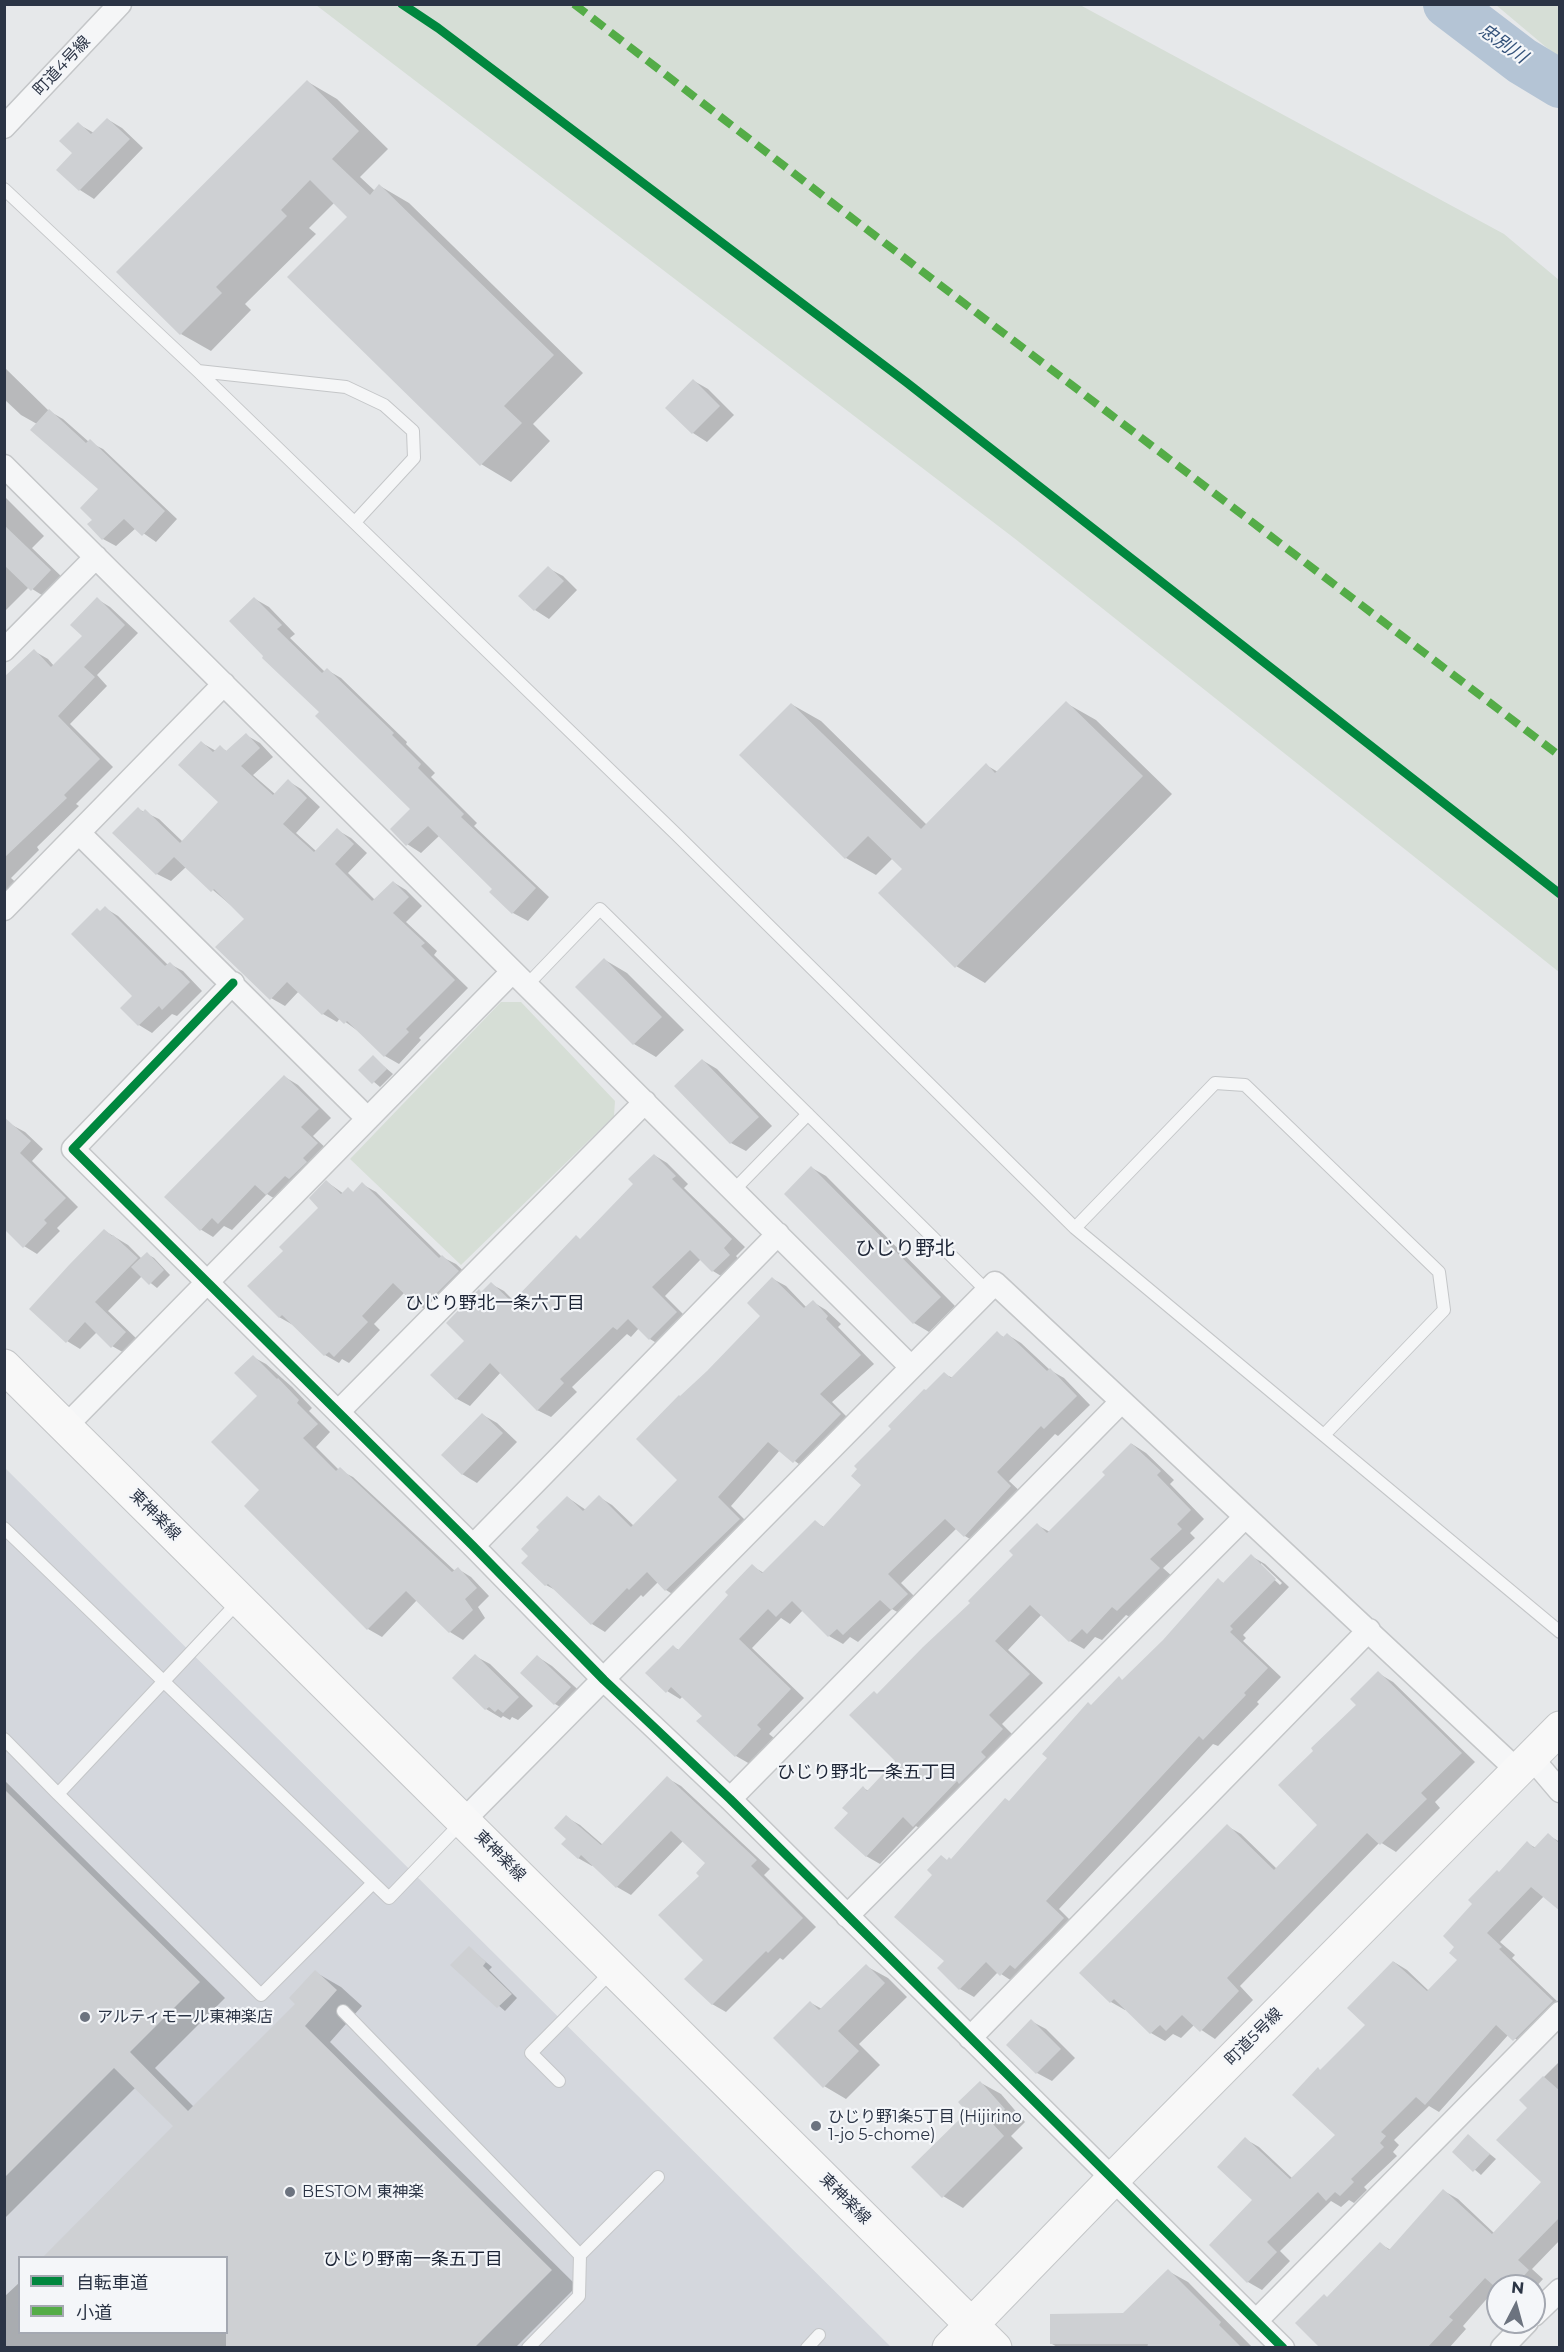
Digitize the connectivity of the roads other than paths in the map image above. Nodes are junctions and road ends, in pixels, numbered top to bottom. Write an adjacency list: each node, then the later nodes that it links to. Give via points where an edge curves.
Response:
1 (120, 4): 2 (street, 町道4号線)
2 (4, 128)
3 (4, 189): 4 (lane)
4 (198, 371): 6 (lane); 6 (lane, via 346,387 384,405 413,431 414,458)
5 (4, 466): 7 (street)
6 (355, 522): 18 (lane)
7 (96, 557): 8 (street); 9 (street)
8 (4, 650)
9 (224, 684): 10 (street); 12 (street)
10 (79, 833): 11 (street); 13 (street)
11 (4, 909)
12 (519, 979): 14 (street); 15 (lane, via 600,909); 16 (street)
13 (233, 983): 16 (street); 20 (street, via 73,1149)
14 (645, 1102): 17 (street); 25 (street)
15 (808, 1114): 17 (lane); 21 (lane)
16 (367, 1118): 20 (street)
17 (734, 1190): 19 (street)
18 (1075, 1228): 27 (lane); 27 (lane, via 1215,1083 1245,1085 1439,1272 1444,1310)
19 (778, 1234): 23 (street); 30 (street)
20 (206, 1282): 25 (street); 26 (street)
21 (987, 1291): 23 (street); 24 (street, via 995,1283)
22 (4, 1366): 26 (main road, 東神楽線)
23 (911, 1367): 34 (street)
24 (1121, 1402): 28 (street); 41 (street)
25 (338, 1412): 30 (street)
26 (66, 1426): 31 (main road, 東神楽線)
27 (1324, 1435): 33 (lane)
28 (1244, 1518): 32 (street); 44 (street)
29 (4, 1528): 35 (lane)
30 (473, 1546): 34 (street)
31 (240, 1599): 35 (lane); 42 (main road, 東神楽線)
32 (1369, 1630): 38 (street); 48 (street)
33 (1560, 1632)
34 (604, 1680): 41 (street); 42 (street)
35 (164, 1682): 40 (lane); 43 (lane)
36 (1558, 1734): 38 (main road, 町道5号線)
37 (4, 1739): 40 (lane)
38 (1525, 1764): 39 (street); 51 (main road, 町道5号線)
39 (1560, 1791)
40 (58, 1794): 43 (lane, via 261,1995)
41 (730, 1799): 44 (street)
42 (464, 1820): 43 (lane, via 388,1898); 45 (main road, 東神楽線)
43 (374, 1883)
44 (847, 1916): 48 (street)
45 (614, 1970): 49 (lane, via 531,2053); 56 (main road, 東神楽線)
46 (344, 2011): 52 (lane)
47 (1560, 2013): 55 (street)
48 (970, 2038): 51 (street)
49 (559, 2081)
50 (658, 2177): 52 (lane)
51 (1114, 2178): 55 (street); 56 (main road, 町道5号線)
52 (580, 2254): 59 (lane, via 579,2296)
53 (1560, 2290): 54 (street)
54 (1546, 2303)
55 (1256, 2321): 63 (street)
56 (972, 2325): 61 (main road, 町道5号線); 62 (main road, 東神楽線)
57 (1515, 2334): 64 (street)
58 (819, 2335): 60 (lane)
59 (528, 2348)
60 (807, 2348)
61 (949, 2348)
62 (995, 2348)
63 (1283, 2348)
64 (1502, 2348)

